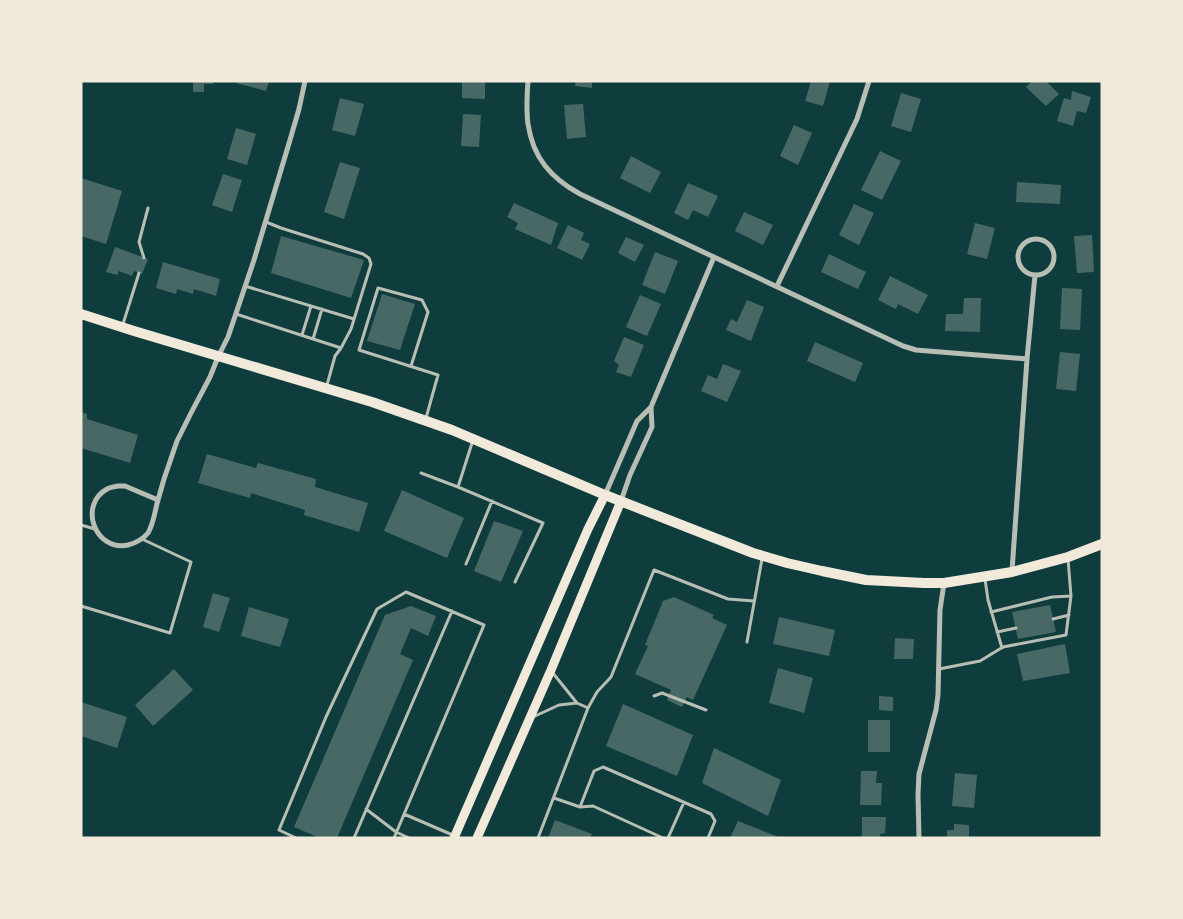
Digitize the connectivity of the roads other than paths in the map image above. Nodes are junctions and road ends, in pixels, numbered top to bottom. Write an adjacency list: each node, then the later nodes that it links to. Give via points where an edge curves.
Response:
1 (305, 81): 5 (street)
2 (528, 81): 6 (street, via 530,138 552,175 580,194)
3 (870, 81): 11 (street, via 857,119)
4 (148, 208): 7 (lane, via 139,242)
5 (265, 222): 10 (street); 16 (lane, via 369,258 371,264)
6 (714, 257): 11 (street); 25 (street)
7 (144, 258)
8 (139, 273): 17 (lane)
9 (1035, 275): 9 (street, via 1020,265 1018,253 1025,242 1036,238 1052,246 1055,258 1051,269); 22 (street)
10 (245, 286): 12 (lane); 15 (street)
11 (777, 286): 22 (street, via 909,348)
12 (311, 306): 13 (lane); 18 (lane)
13 (322, 309): 16 (lane); 19 (lane)
14 (81, 314): 17 (main road)
15 (236, 314): 18 (lane); 21 (street)
16 (354, 319): 20 (lane)
17 (122, 328): 21 (main road)
18 (302, 335): 19 (lane)
19 (313, 339): 20 (lane)
20 (341, 348): 24 (lane, via 335,356)
21 (218, 357): 24 (main road); 31 (street, via 178,441)
22 (1027, 359): 41 (street)
23 (411, 366): 23 (lane, via 359,350 378,288 422,300 428,312); 26 (lane, via 438,375)
24 (326, 388): 26 (main road)
25 (651, 407): 30 (street, via 637,421); 33 (street, via 652,427)
26 (425, 421): 27 (main road)
27 (473, 439): 29 (lane); 30 (main road)
28 (421, 473): 29 (lane)
29 (458, 486): 32 (lane)
30 (605, 495): 33 (main road); 69 (main road)
31 (158, 500): 35 (street, via 125,486 108,488 95,502 92,516); 36 (street, via 151,527)
32 (492, 501): 40 (lane); 43 (lane, via 543,523)
33 (621, 501): 38 (main road); 57 (main road)
34 (81, 525): 35 (lane)
35 (96, 530): 36 (street, via 102,538 121,546)
36 (142, 539): 47 (lane, via 191,562 170,633)
37 (1102, 544): 39 (main road)
38 (763, 556): 44 (main road, via 866,580); 46 (lane)
39 (1068, 557): 41 (main road); 45 (lane)
40 (466, 564)
41 (1012, 572): 42 (main road)
42 (984, 577): 44 (main road); 49 (lane)
43 (515, 582)
44 (944, 583): 56 (street)
45 (1071, 596): 49 (lane, via 1052,597); 50 (lane)
46 (754, 601): 54 (lane); 60 (lane, via 728,599 654,570 611,677)
47 (81, 606)
48 (452, 611): 66 (lane); 67 (lane, via 484,625); 70 (lane, via 406,592 377,610 326,717 279,830)
49 (991, 612): 53 (lane)
50 (1069, 615): 51 (lane); 55 (lane, via 1066,635)
51 (1053, 619)
52 (1016, 628): 53 (lane)
53 (997, 632): 55 (lane)
54 (747, 642)
55 (1002, 648): 56 (lane, via 980,661)
56 (938, 669): 79 (street, via 936,710 920,774)
57 (550, 670): 59 (lane); 62 (main road)
58 (654, 696): 61 (lane, via 662,693)
59 (577, 703): 60 (lane); 62 (lane, via 559,705)
60 (588, 708): 63 (lane)
61 (706, 710)
62 (530, 718): 74 (main road)
63 (554, 798): 65 (lane); 75 (lane)
64 (684, 802): 65 (lane, via 603,767 594,771); 77 (lane); 78 (lane, via 711,814 715,821)
65 (580, 807): 76 (lane, via 593,806)
66 (366, 810): 68 (lane); 71 (lane)
67 (404, 814): 68 (lane); 69 (lane)
68 (396, 832): 72 (lane); 73 (lane)
69 (456, 837)
70 (296, 838)
71 (354, 838)
72 (394, 838)
73 (409, 838)
74 (477, 838)
75 (538, 838)
76 (664, 838)
77 (668, 838)
78 (708, 838)
79 (919, 838)

